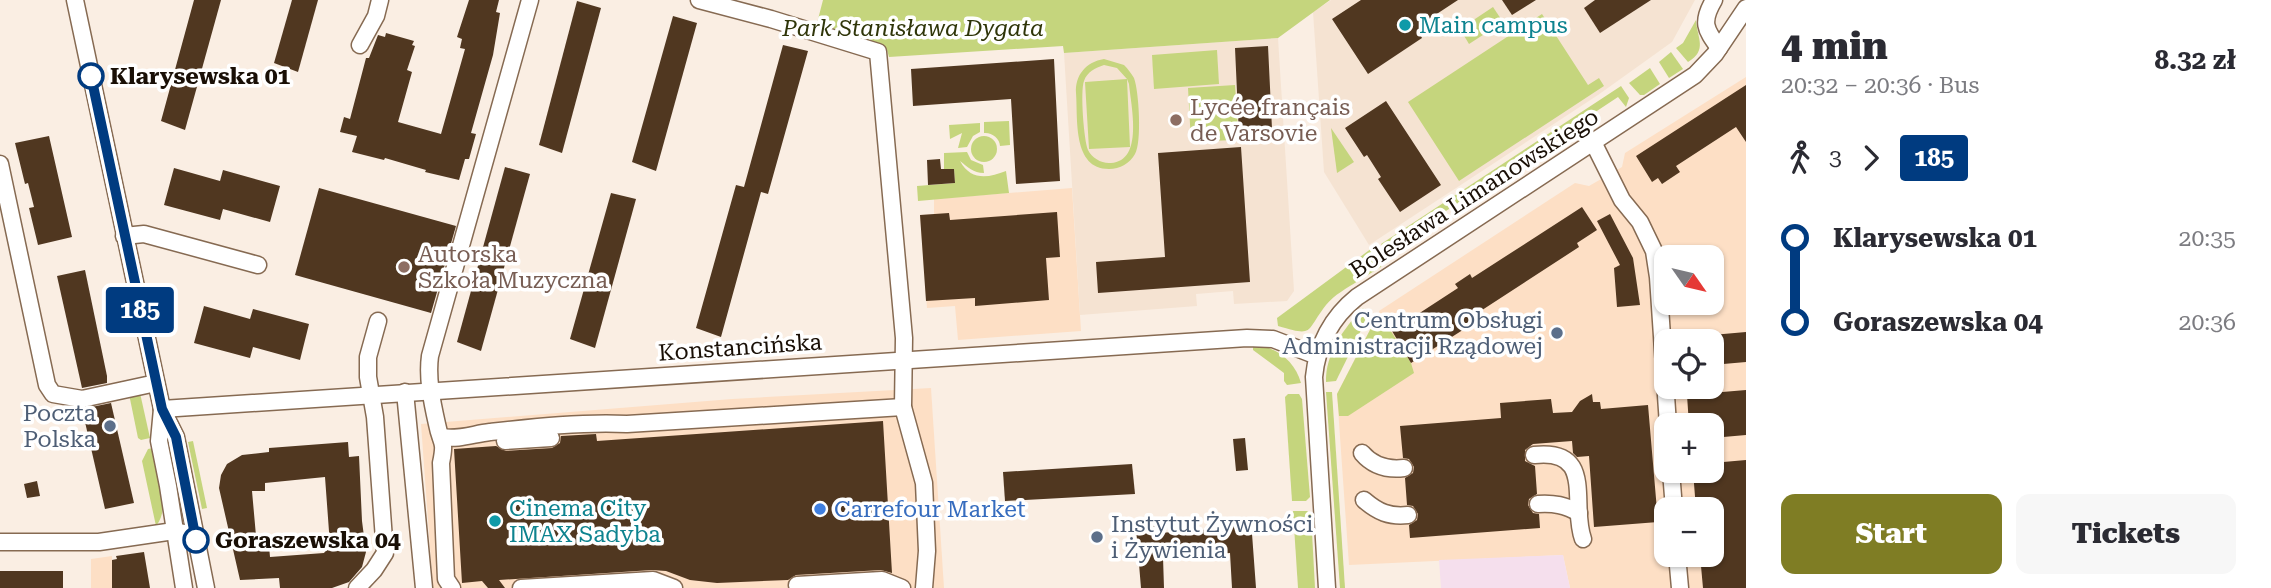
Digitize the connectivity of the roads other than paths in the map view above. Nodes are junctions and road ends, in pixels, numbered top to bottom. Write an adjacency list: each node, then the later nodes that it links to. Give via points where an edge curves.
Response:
1 (75, 0): 11 (street)
2 (380, 0): 7 (street)
3 (530, 0): 17 (street, via 430,356)
4 (699, 0): 15 (street, via 878,52)
5 (1714, 0): 8 (street, via 1705,24)
6 (1745, 14): 8 (street, Bolesława Limanowskiego)
7 (360, 46)
8 (1719, 48): 9 (street, Bolesława Limanowskiego, via 1695,75)
9 (1593, 142): 14 (street, Bolesława Limanowskiego, via 1357,297 1336,319); 22 (street, via 1654,251)
10 (0, 164): 16 (street, via 47,385 53,394 82,399)
11 (124, 236): 12 (street, via 147,234); 16 (street)
12 (258, 265)
13 (378, 321): 19 (street, via 368,357)
14 (1317, 356): 15 (street, Konstancińska, via 1265,337); 49 (street, Bolesława Limanowskiego, via 1314,388)
15 (905, 359): 17 (street, Konstancińska); 20 (street)
16 (156, 383): 21 (street)
17 (432, 391): 18 (street, Konstancińska); 23 (street)
18 (405, 393): 19 (street, Konstancińska); 42 (street)
19 (372, 395): 21 (street, Konstancińska); 41 (street, via 385,554)
20 (903, 407): 24 (street, via 592,423 485,432); 48 (street, via 924,483 928,551)
21 (162, 409): 33 (street, via 159,441); 35 (street, via 176,437)
22 (1667, 413)
23 (441, 437): 24 (street); 43 (street, via 446,579)
24 (466, 438): 25 (street, via 489,442)
25 (551, 438)
26 (1362, 453): 28 (street, via 1371,463)
27 (1534, 455): 31 (street, via 1547,454 1571,464)
28 (1404, 468)
29 (1364, 500): 32 (street, via 1393,517)
30 (1538, 504): 31 (street, via 1568,506)
31 (1579, 513): 34 (street)
32 (1408, 515)
33 (174, 531): 35 (street); 36 (street, via 99,542); 39 (street)
34 (1583, 539)
35 (196, 540): 40 (street)
36 (0, 542)
37 (1678, 567): 50 (street)
38 (797, 585): 47 (street, via 882,579)
39 (184, 588)
40 (206, 588)
41 (357, 588)
42 (424, 588)
43 (452, 588)
44 (521, 588): 45 (street)
45 (533, 588): 46 (street, via 653,580)
46 (674, 588)
47 (902, 588)
48 (924, 588)
49 (1327, 588)
50 (1680, 588)

